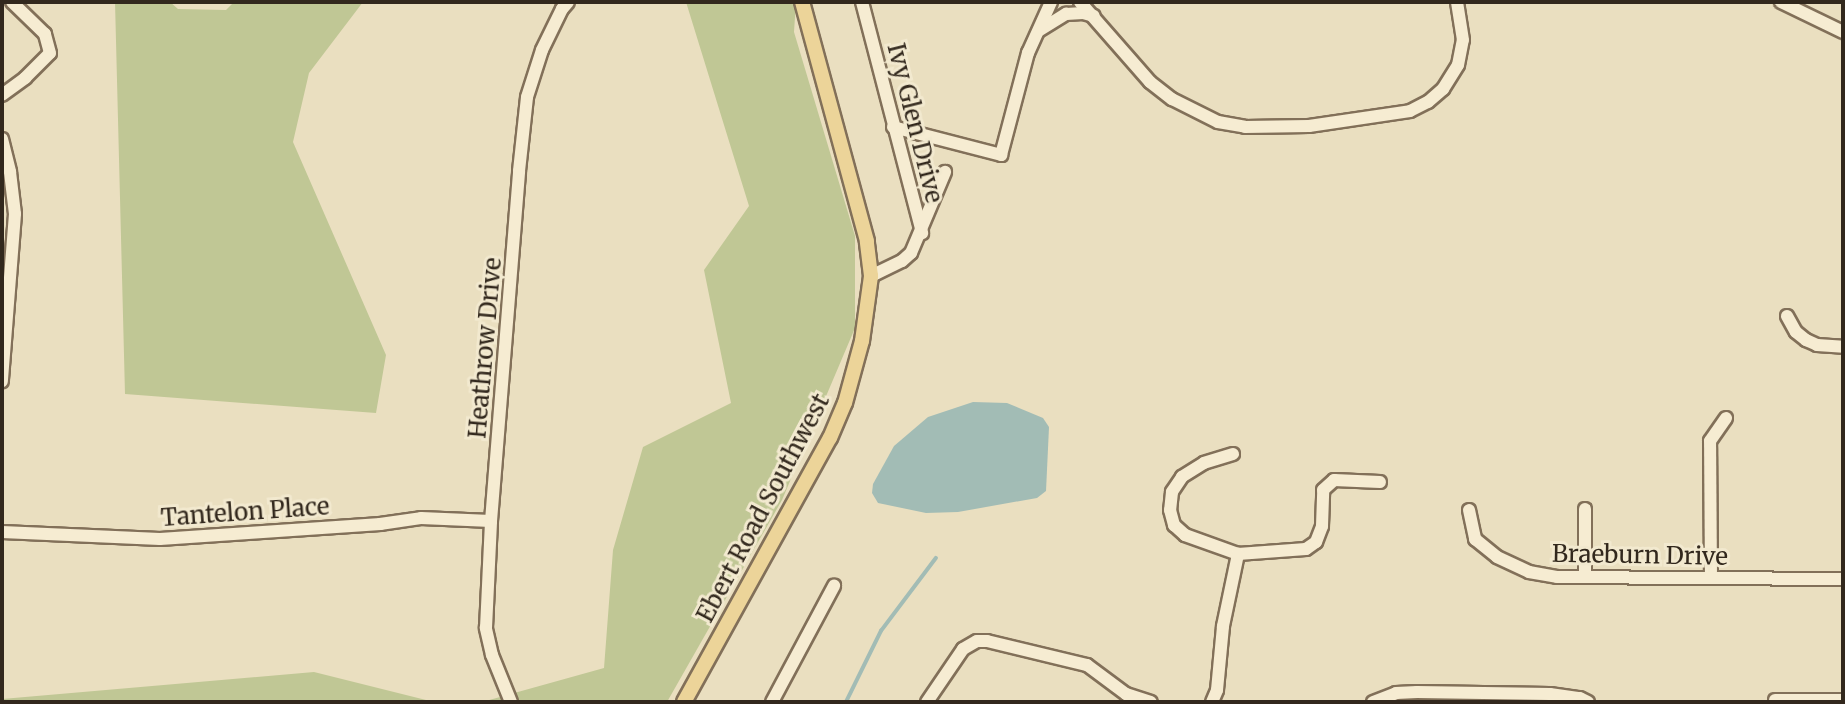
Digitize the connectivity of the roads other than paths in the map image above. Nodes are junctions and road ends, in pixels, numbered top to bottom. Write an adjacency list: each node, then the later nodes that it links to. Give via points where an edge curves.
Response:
1 (12, 2): 12 (street, via 45,34 50,53)
2 (568, 2): 26 (street, Heathrow Drive, via 542,50 527,96)
3 (802, 2): 17 (main road, Ebert Road Southwest, via 852,179)
4 (862, 2): 13 (street, Ivy Glen Drive)
5 (1051, 2): 10 (street)
6 (1080, 2): 9 (street)
7 (1457, 2): 9 (street, via 1463,40 1458,65 1428,102 1410,111 1309,126 1245,127 1193,111 1150,82)
8 (1781, 2): 11 (street)
9 (1094, 16): 10 (street, via 1066,14)
10 (1040, 30): 13 (street, via 1028,53 1001,155)
11 (1843, 32)
12 (2, 95)
13 (893, 127): 16 (street, Ivy Glen Drive)
14 (2, 139): 20 (street, via 15,214)
15 (945, 172): 16 (street, Ivy Glen Drive)
16 (922, 233): 17 (street, via 902,261)
17 (871, 275): 37 (main road, Ebert Road Southwest, via 856,367 835,426)
18 (1787, 316): 19 (street, via 1806,340)
19 (1843, 347)
20 (2, 381)
21 (1727, 418): 30 (street, via 1710,441)
22 (1233, 454): 28 (street, via 1204,463 1182,477 1172,492 1170,510 1174,525 1185,536)
23 (1380, 482): 28 (street, via 1334,480 1323,490 1317,542 1306,549)
24 (1586, 509): 29 (street)
25 (1469, 510): 29 (street, Braeburn Drive, via 1475,539 1497,557 1529,572)
26 (491, 521): 27 (street, Tantelon Place, via 421,518 160,539); 36 (street, Heathrow Drive, via 486,628)
27 (2, 532)
28 (1238, 554): 41 (street)
29 (1585, 577): 30 (street, Braeburn Drive)
30 (1711, 577): 31 (street, Braeburn Drive)
31 (1843, 579)
32 (834, 586): 38 (street)
33 (1505, 698): 42 (street, via 1396,693); 43 (street, via 1550,694)
34 (1775, 700): 35 (street)
35 (1843, 700)
36 (511, 702)
37 (684, 702)
38 (772, 702)
39 (927, 702): 40 (street, via 964,649 976,641 988,641 1087,665 1126,694)
40 (1151, 702)
41 (1212, 702)
42 (1373, 702)
43 (1588, 702)

